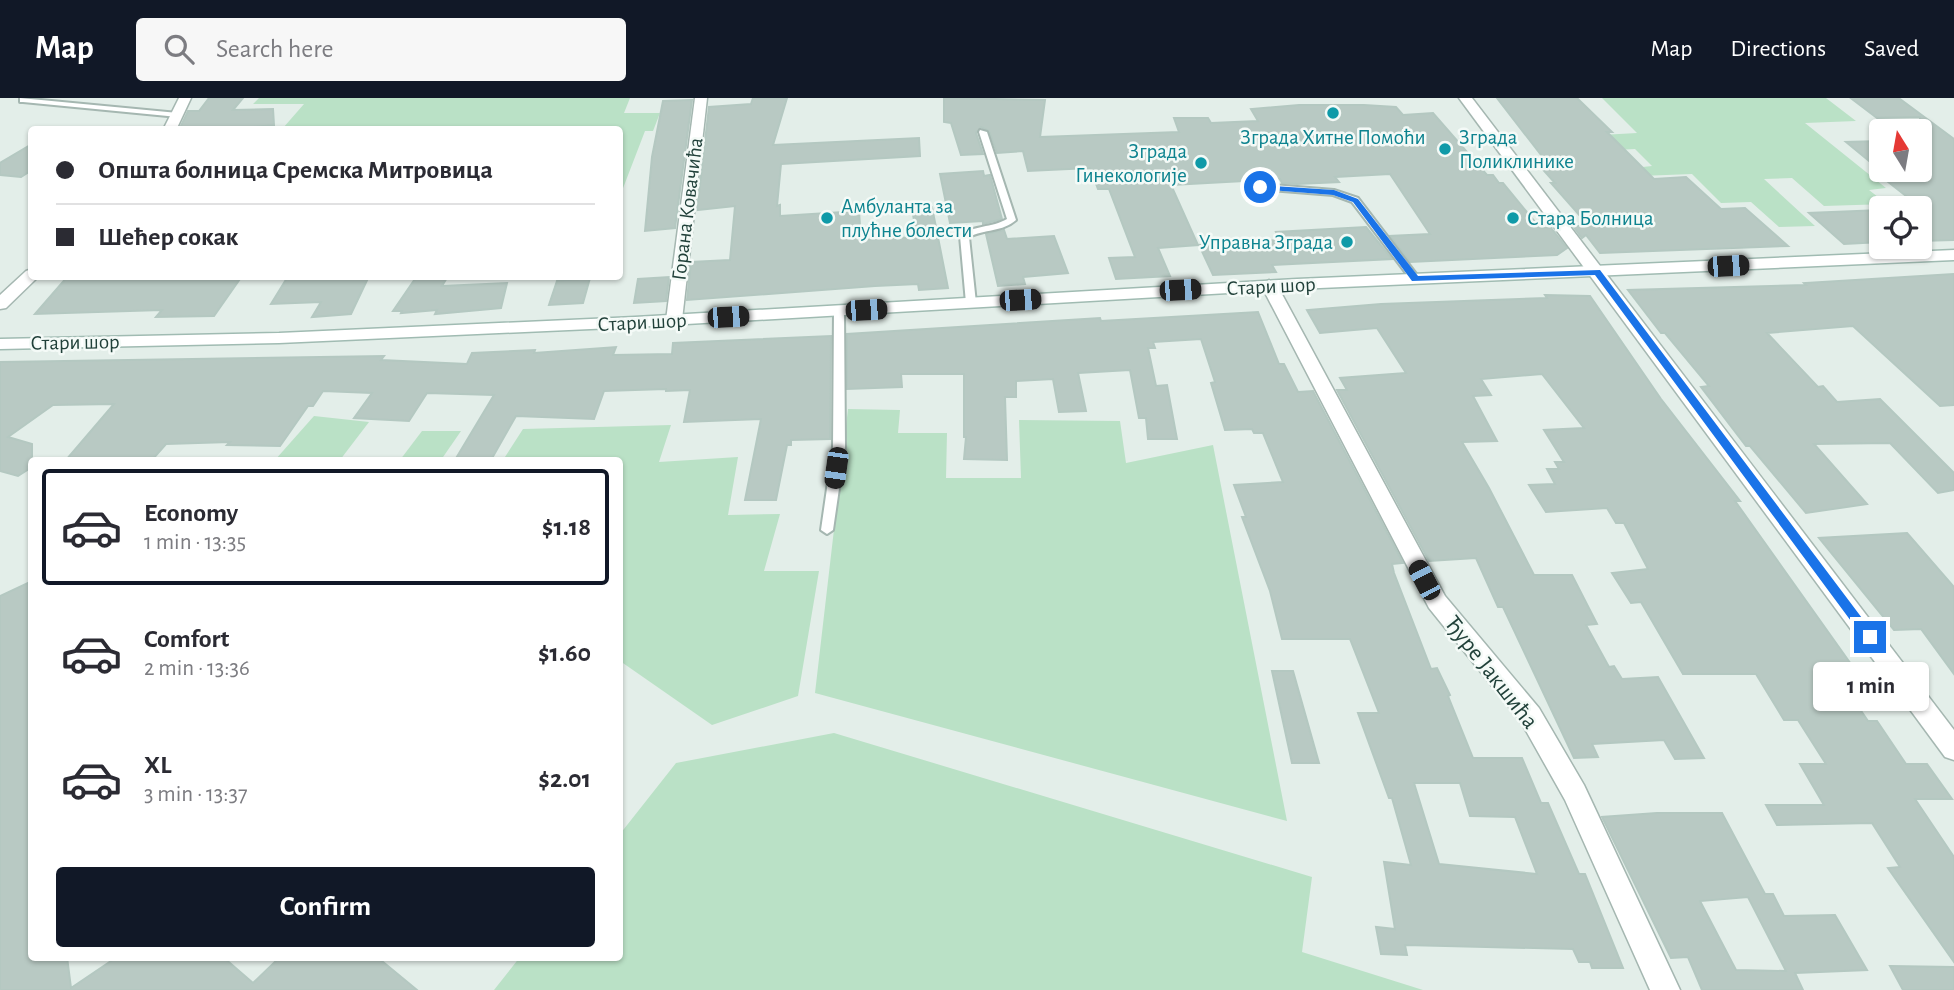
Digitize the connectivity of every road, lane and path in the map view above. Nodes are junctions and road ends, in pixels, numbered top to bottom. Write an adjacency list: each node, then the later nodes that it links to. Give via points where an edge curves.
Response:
1 (185, 98): 5 (street)
2 (701, 98): 17 (street, Горана Ковачића)
3 (1465, 98): 10 (street)
4 (23, 100): 5 (lane)
5 (178, 115): 6 (street)
6 (171, 126)
7 (983, 132): 14 (lane, via 1012,220 964,236)
8 (1260, 187): 12 (lane, via 1334,192 1356,200)
9 (1954, 255): 10 (street, Стари шор)
10 (1597, 272): 12 (street, Стари шор); 20 (street)
11 (28, 278): 15 (street)
12 (1415, 279): 13 (street, Стари шор)
13 (1269, 285): 14 (street, Стари шор); 21 (street, Ђуре Јакшића, via 1437,603 1530,715 1575,793)
14 (971, 303): 16 (street, Стари шор)
15 (0, 304)
16 (839, 311): 17 (street, Стари шор); 19 (lane, via 839,447)
17 (674, 320): 18 (street, Стари шор, via 279,338)
18 (0, 344)
19 (827, 530)
20 (1954, 749)
21 (1665, 990)

